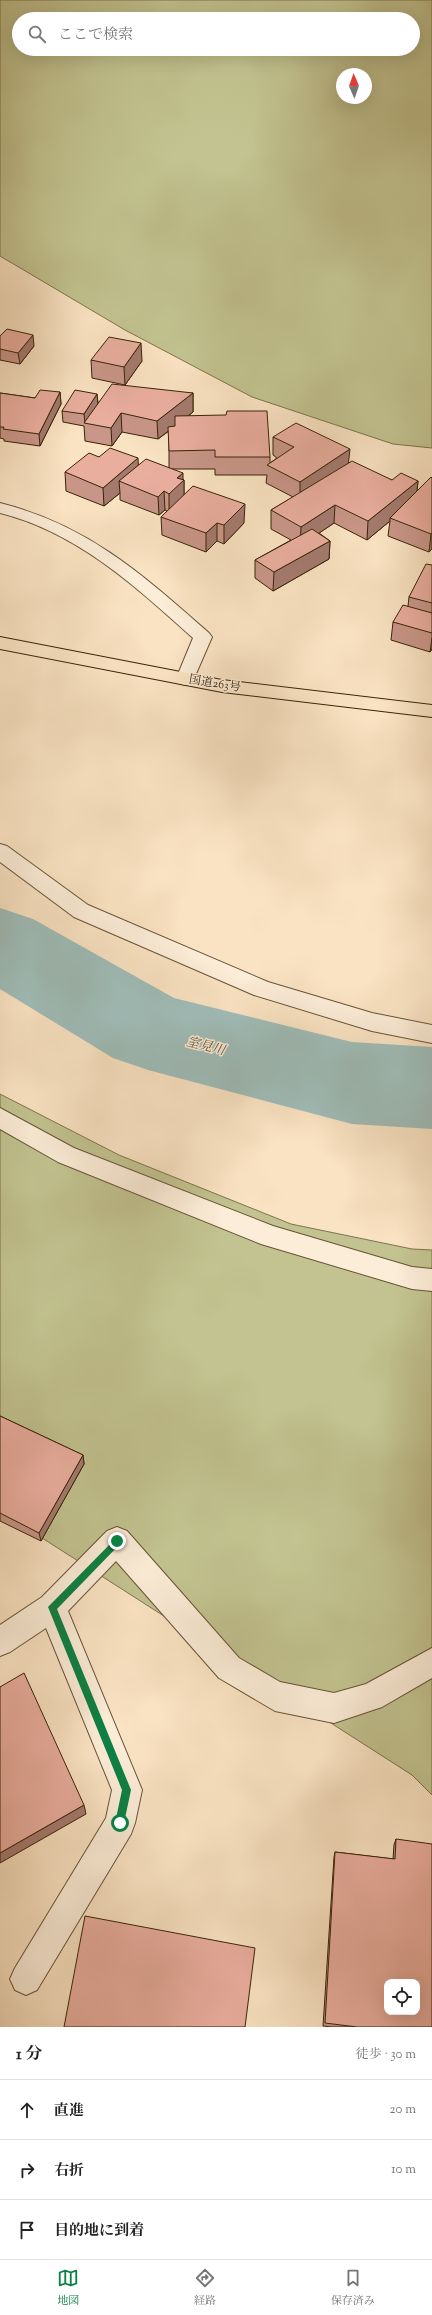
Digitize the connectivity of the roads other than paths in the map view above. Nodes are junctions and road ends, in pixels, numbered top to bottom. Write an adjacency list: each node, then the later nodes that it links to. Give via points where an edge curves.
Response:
1 (0, 508): 3 (street, via 14,510 72,534 147,589 204,637)
2 (0, 643): 3 (highway, 国道263号)
3 (185, 679): 4 (highway, 国道263号, via 222,686)
4 (432, 711)
5 (0, 851): 6 (street, via 81,911 262,989 372,1022)
6 (432, 1034)
7 (0, 1118): 8 (street, via 66,1155 270,1236 412,1278)
8 (432, 1280)
9 (52, 1607): 10 (street); 11 (street, via 117,1541 229,1668 275,1696 334,1708 372,1697); 12 (street, via 127,1790 120,1823)
10 (0, 1642)
11 (432, 1662)
12 (26, 1979)

